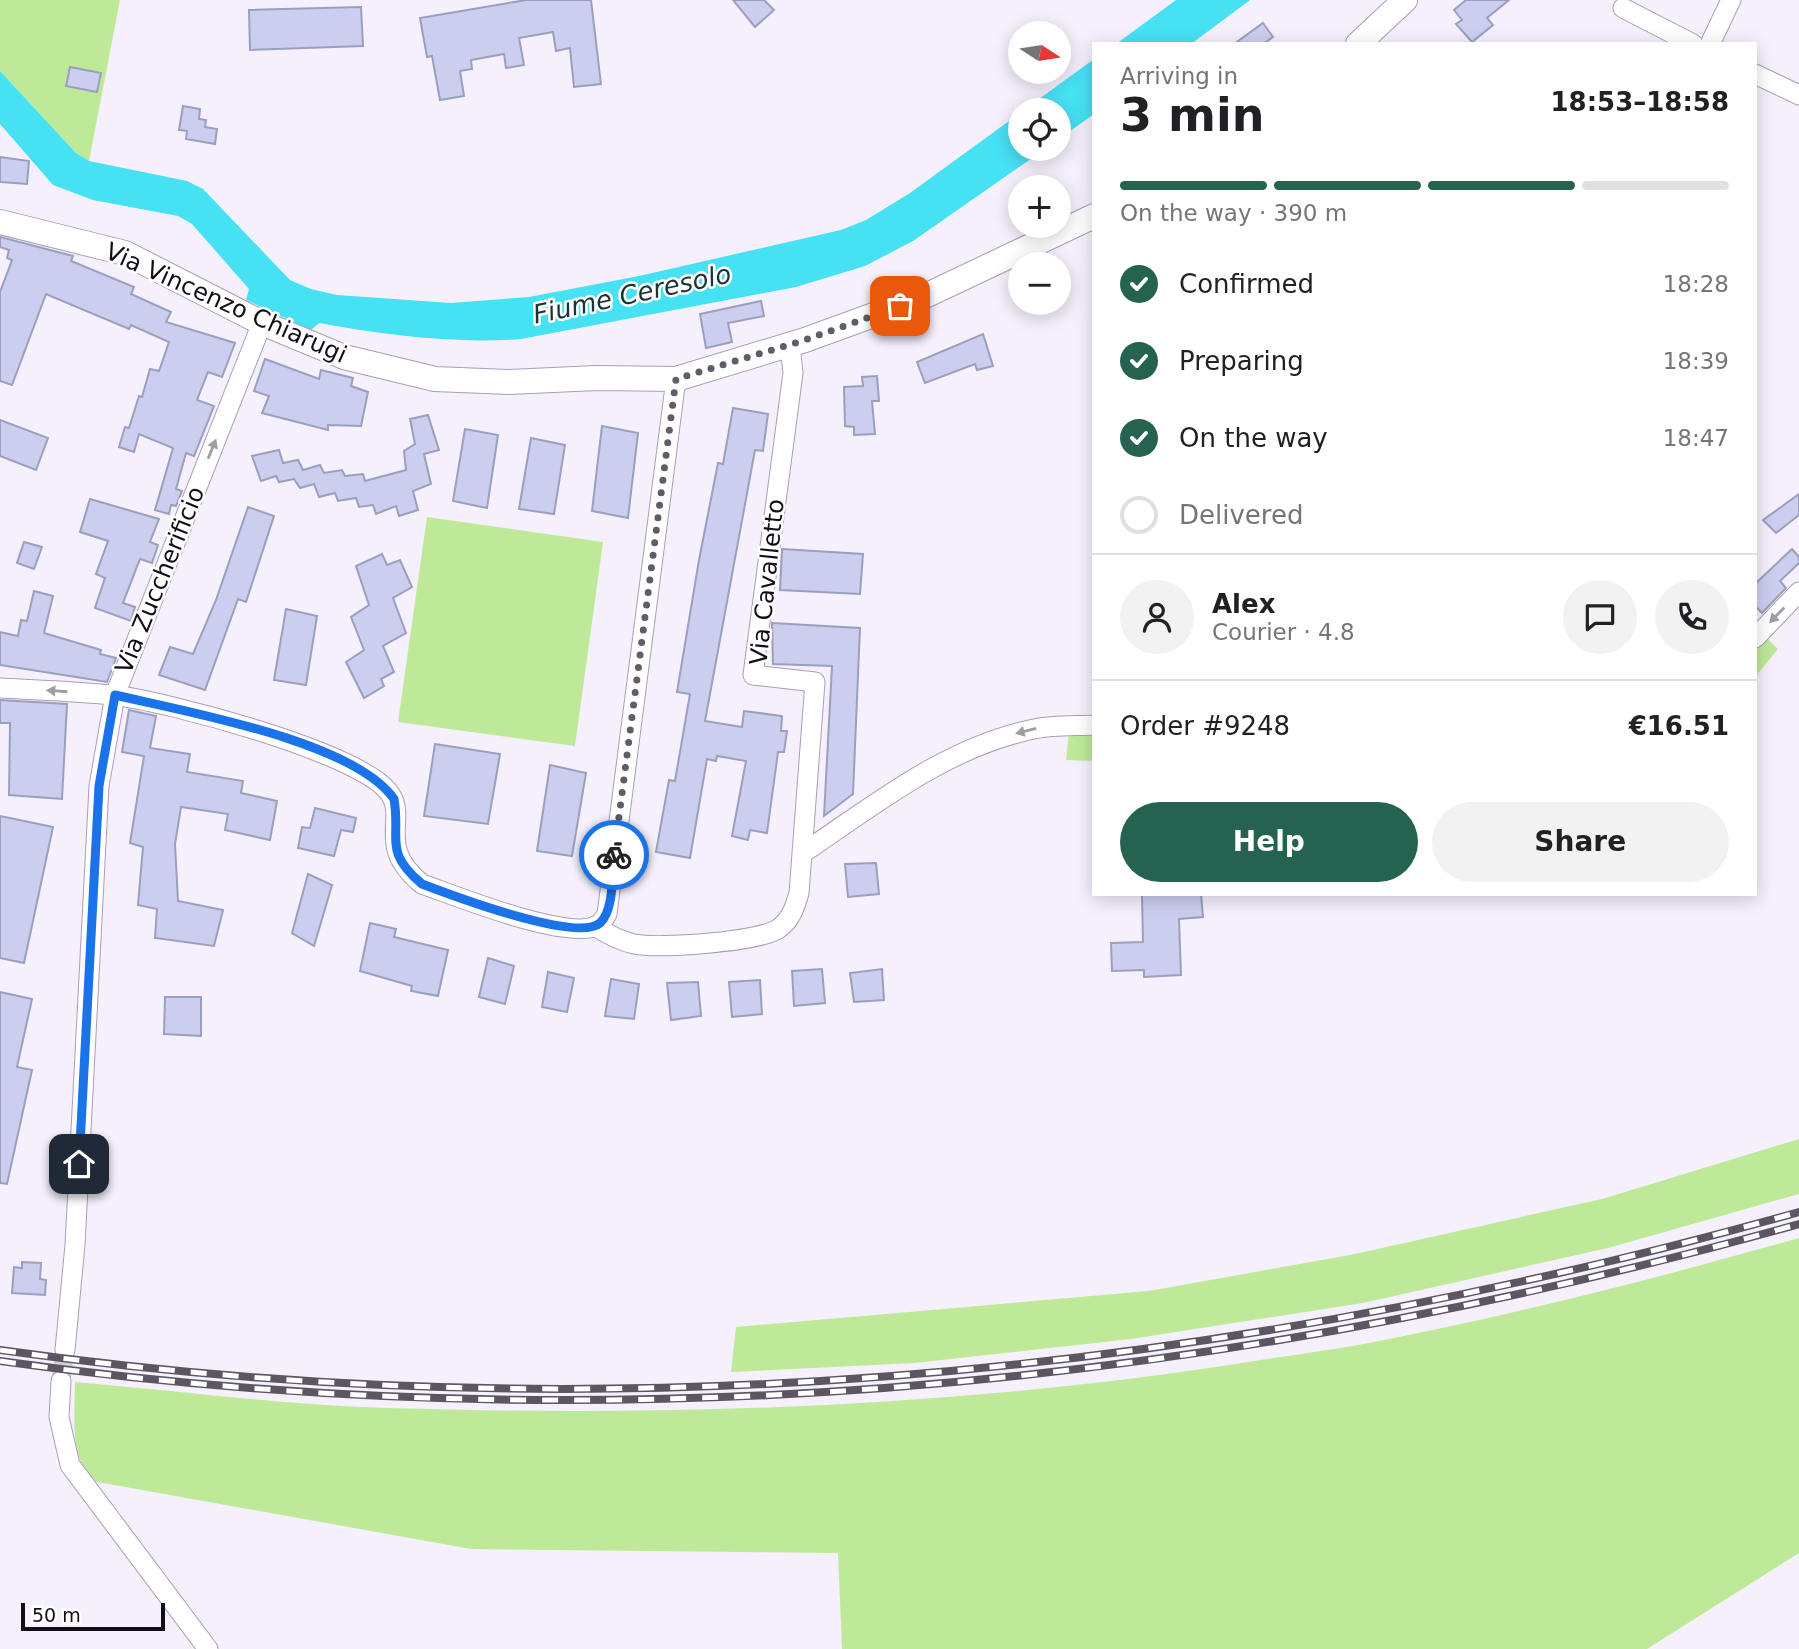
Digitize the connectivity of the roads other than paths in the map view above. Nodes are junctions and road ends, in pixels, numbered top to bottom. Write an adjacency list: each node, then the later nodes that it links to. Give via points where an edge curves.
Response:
1 (1405, 0): 4 (street)
2 (1731, 0): 6 (street)
3 (1623, 8): 5 (street)
4 (1360, 42)
5 (1689, 42)
6 (1711, 42)
7 (1757, 75): 8 (street)
8 (1799, 95)
9 (1092, 217): 12 (street, Via Vincenzo Chiarugi, via 923,297)
10 (0, 222): 11 (street, Via Vincenzo Chiarugi, via 125,253)
11 (262, 323): 13 (street, Via Vincenzo Chiarugi, via 344,356 435,379); 17 (street, Via Zuccherificio, one-way to 11)
12 (790, 345): 13 (street, Via Vincenzo Chiarugi); 19 (street, Via Cavalletto, via 793,373 753,675 815,682)
13 (676, 379): 20 (street, via 607,914)
14 (1799, 592): 15 (street, one-way to 15)
15 (1757, 636)
16 (0, 688): 17 (street, one-way to 16)
17 (115, 695): 20 (street, via 225,721 334,755 387,789 394,799 396,850 408,872 422,884 530,921 584,929); 21 (street, Via Zuccherificio, via 99,786 75,1245)
18 (1092, 724): 19 (street, one-way to 19, via 1037,728 984,742 934,765)
19 (803, 853): 20 (street, Via Cavalletto, via 794,910 765,936 636,944)
20 (595, 926)
21 (65, 1350)
22 (61, 1381): 23 (street, via 59,1417 71,1465)
23 (208, 1649)

